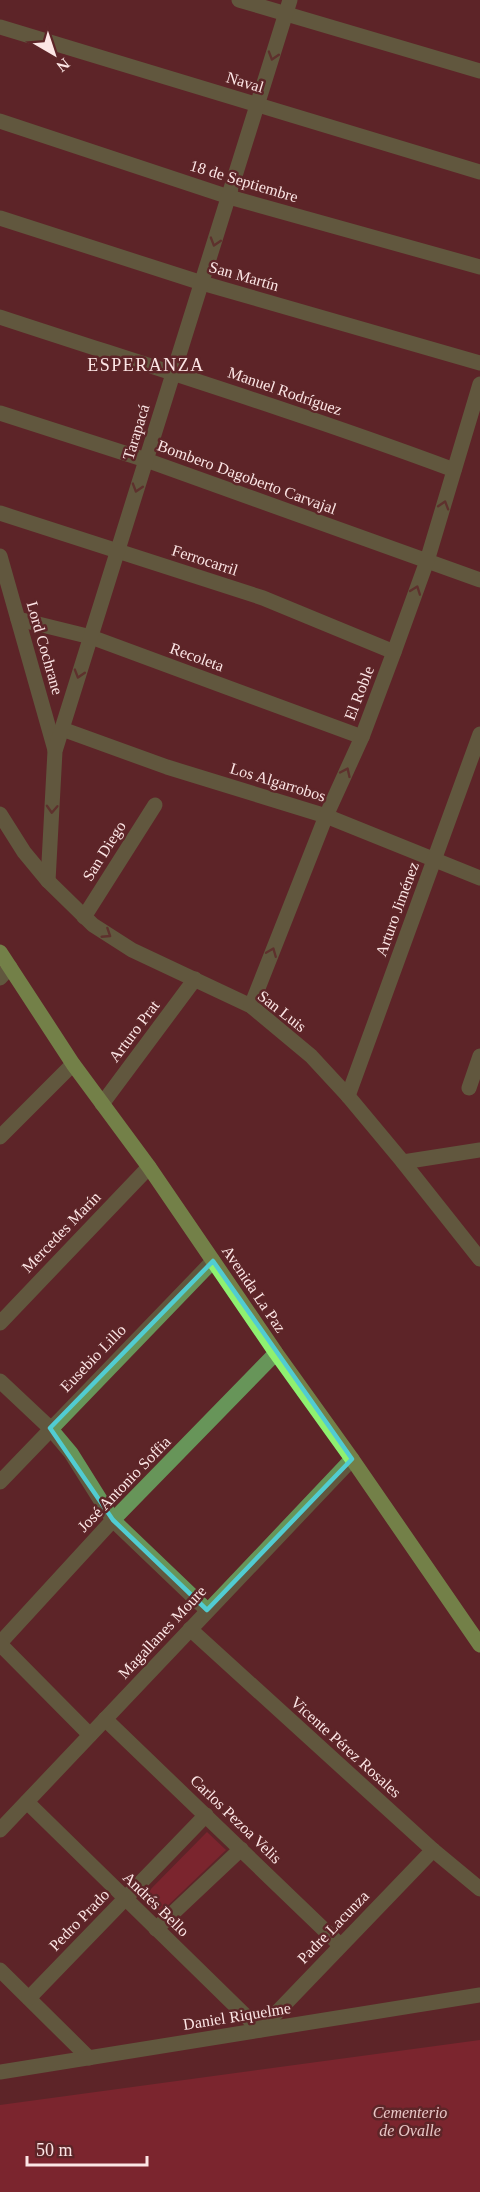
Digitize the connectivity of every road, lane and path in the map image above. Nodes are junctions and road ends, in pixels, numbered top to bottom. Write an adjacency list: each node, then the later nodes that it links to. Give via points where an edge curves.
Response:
1 (240, 0): 2 (street)
2 (288, 7): 4 (street); 5 (street, Tarapacá, one-way to 5)
3 (0, 27): 5 (street, Naval)
4 (480, 71)
5 (258, 105): 7 (street, Naval); 8 (street, Tarapacá)
6 (0, 121): 8 (street, 18 de Septiembre)
7 (480, 172)
8 (229, 196): 10 (street, 18 de Septiembre); 11 (street, Tarapacá, one-way to 11)
9 (0, 218): 11 (street, San Martín)
10 (480, 267)
11 (202, 283): 13 (street, San Martín); 14 (street, Tarapacá)
12 (0, 317): 14 (street, Manuel Rodríguez)
13 (480, 363)
14 (174, 372): 17 (street, Tarapacá); 18 (street, Manuel Rodríguez)
15 (480, 384): 18 (street, El Roble)
16 (0, 413): 17 (street, Bombero Dagoberto Carvajal)
17 (146, 460): 20 (street, Tarapacá, one-way to 20); 22 (street, Bombero Dagoberto Carvajal)
18 (454, 471): 22 (street, El Roble, one-way to 18)
19 (0, 513): 20 (street, Ferrocarril)
20 (118, 550): 26 (street, Tarapacá); 27 (street, Ferrocarril, via 263,598)
21 (0, 556): 24 (street, Lord Cochrane)
22 (427, 561): 23 (street, Bombero Dagoberto Carvajal); 27 (street, El Roble, one-way to 22)
23 (480, 580)
24 (3, 581): 25 (street, Lord Cochrane)
25 (18, 619): 26 (street, Recoleta); 31 (street, Lord Cochrane)
26 (91, 637): 28 (street, Tarapacá, one-way to 28); 30 (street, Recoleta)
27 (394, 652): 30 (street, El Roble)
28 (62, 729): 31 (street, Tarapacá); 34 (street, Los Algarrobos, via 167,767)
29 (480, 734): 35 (street, Arturo Jiménez)
30 (362, 737): 34 (street, El Roble, one-way to 30)
31 (55, 751): 37 (street, Tarapacá, one-way to 37)
32 (155, 805): 38 (street, San Diego)
33 (0, 814): 37 (street, San Luis)
34 (326, 816): 35 (street, Los Algarrobos); 42 (street, El Roble, one-way to 34)
35 (435, 859): 36 (street, Los Algarrobos); 46 (street, Arturo Jiménez)
36 (480, 878)
37 (48, 881): 38 (street, San Luis)
38 (84, 917): 41 (street, San Luis, one-way to 41, via 132,950)
39 (0, 952): 40 (main road, Avenida La Paz)
40 (5, 972): 44 (main road, Avenida La Paz)
41 (195, 979): 42 (street, San Luis); 47 (street, Arturo Prat)
42 (250, 1006): 46 (street, San Luis, via 311,1056)
43 (480, 1056): 45 (street)
44 (73, 1064): 47 (main road, Avenida La Paz); 48 (street)
45 (469, 1088)
46 (348, 1096): 50 (street, San Luis)
47 (102, 1104): 51 (main road, Avenida La Paz)
48 (0, 1137)
49 (480, 1150): 50 (street)
50 (403, 1161): 52 (street, San Luis)
51 (149, 1167): 53 (main road, Avenida La Paz); 54 (street, Mercedes Marín)
52 (480, 1259)
53 (213, 1261): 55 (main road, Avenida La Paz); 57 (street, Eusebio Lillo)
54 (0, 1323)
55 (276, 1353): 58 (main road, Avenida La Paz); 60 (street, José Antonio Soffia)
56 (0, 1381): 57 (street)
57 (50, 1428): 59 (street, Eusebio Lillo); 60 (street, via 71,1453)
58 (352, 1459): 61 (street, Magallanes Moure); 64 (main road, Avenida La Paz)
59 (0, 1482)
60 (113, 1520): 61 (street); 63 (street, José Antonio Soffia)
61 (207, 1610): 62 (street, Magallanes Moure)
62 (190, 1629): 65 (street, Magallanes Moure); 71 (street, Vicente Pérez Rosales)
63 (0, 1643): 66 (street)
64 (480, 1645)
65 (105, 1719): 66 (street, Magallanes Moure); 68 (street, Carlos Pezoa Velis)
66 (90, 1735): 67 (street, Magallanes Moure)
67 (27, 1802): 69 (street, Magallanes Moure); 73 (street, Andrés Bello)
68 (206, 1815): 70 (street, Carlos Pezoa Velis); 73 (street, Pedro Prado)
69 (0, 1830)
70 (241, 1849): 74 (street); 75 (street, Carlos Pezoa Velis)
71 (433, 1850): 72 (street, Vicente Pérez Rosales); 75 (street, Padre Lacunza)
72 (480, 1889)
73 (125, 1899): 74 (street, Andrés Bello); 78 (street, Pedro Prado)
74 (156, 1929): 79 (street, Andrés Bello)
75 (340, 1945): 79 (street, Padre Lacunza)
76 (0, 1970): 78 (street)
77 (480, 1995): 79 (street, Daniel Riquelme)
78 (29, 1998): 80 (street)
79 (260, 2030): 80 (street, Daniel Riquelme)
80 (89, 2058): 81 (street, Daniel Riquelme)
81 (0, 2072)

